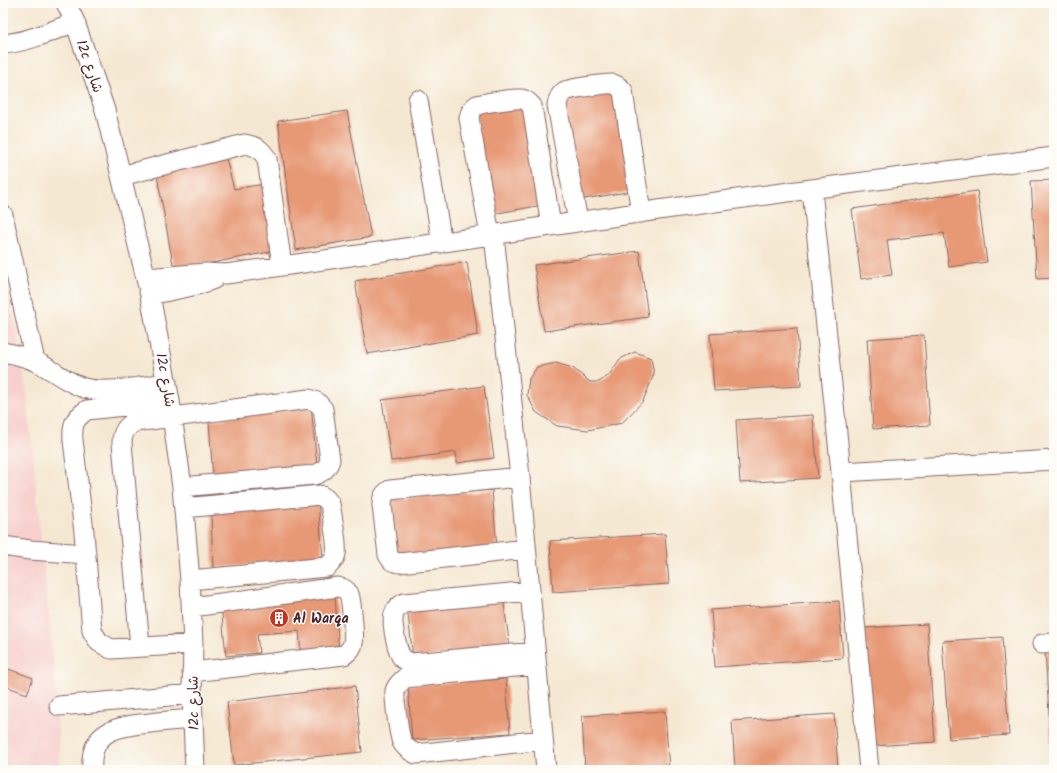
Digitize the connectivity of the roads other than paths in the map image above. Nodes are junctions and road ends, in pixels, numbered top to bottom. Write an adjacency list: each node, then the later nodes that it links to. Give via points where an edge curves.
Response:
1 (71, 12): 2 (street); 5 (street, 12c شارع, via 105,110)
2 (3, 43)
3 (418, 100): 12 (street)
4 (1054, 157): 6 (street)
5 (121, 176): 13 (street, via 245,144 254,146 262,151 267,159); 14 (street, 12c شارع)
6 (812, 190): 7 (street); 19 (street)
7 (641, 213): 9 (street); 9 (street, via 623,91 612,84 605,85 565,91 559,97 557,105)
8 (3, 215): 16 (street)
9 (578, 222): 10 (street)
10 (551, 226): 11 (street); 11 (street, via 532,106 520,98 513,99 477,106 471,111 469,118)
11 (492, 235): 12 (street); 20 (street)
12 (442, 243): 13 (street)
13 (282, 266): 14 (street, via 226,274 195,273)
14 (148, 286): 17 (street, 12c شارع)
15 (3, 352): 16 (street)
16 (35, 361): 17 (street, via 71,383 85,388)
17 (170, 401): 21 (street, 12c شارع); 21 (street, via 308,399 317,402 323,409 330,452 328,468 314,475); 25 (street, via 87,410 77,417 72,428); 30 (street, via 126,428 122,438)
18 (1054, 460): 19 (street)
19 (841, 472): 40 (street)
20 (520, 477): 24 (street); 24 (street, via 390,490 385,493 382,505 388,555 392,561 399,563)
21 (182, 487): 22 (street, 12c شارع)
22 (184, 508): 26 (street, 12c شارع); 26 (street, via 320,495 330,504 336,546 333,562 327,567)
23 (3, 546): 25 (street)
24 (526, 549): 27 (street)
25 (86, 554): 30 (street, via 92,631 99,642 112,648)
26 (190, 580): 28 (street, 12c شارع)
27 (530, 591): 31 (street); 31 (street, via 404,602 393,615 393,624 398,651 403,659 412,663)
28 (192, 607): 29 (street, 12c شارع); 32 (street, via 338,587 345,589 349,594 354,643 344,655)
29 (193, 644): 30 (street); 32 (street, 12c شارع)
30 (140, 647)
31 (536, 659): 36 (street); 36 (street, via 405,678 395,691 401,741 407,750 416,754)
32 (192, 672): 33 (street, 12c شارع)
33 (192, 694): 34 (street); 35 (street, 12c شارع)
34 (59, 706)
35 (193, 718): 37 (street, via 124,726 110,731 103,735 94,748); 38 (street, 12c شارع)
36 (543, 740): 39 (street)
37 (92, 770)
38 (195, 770)
39 (546, 770)
40 (869, 770)

